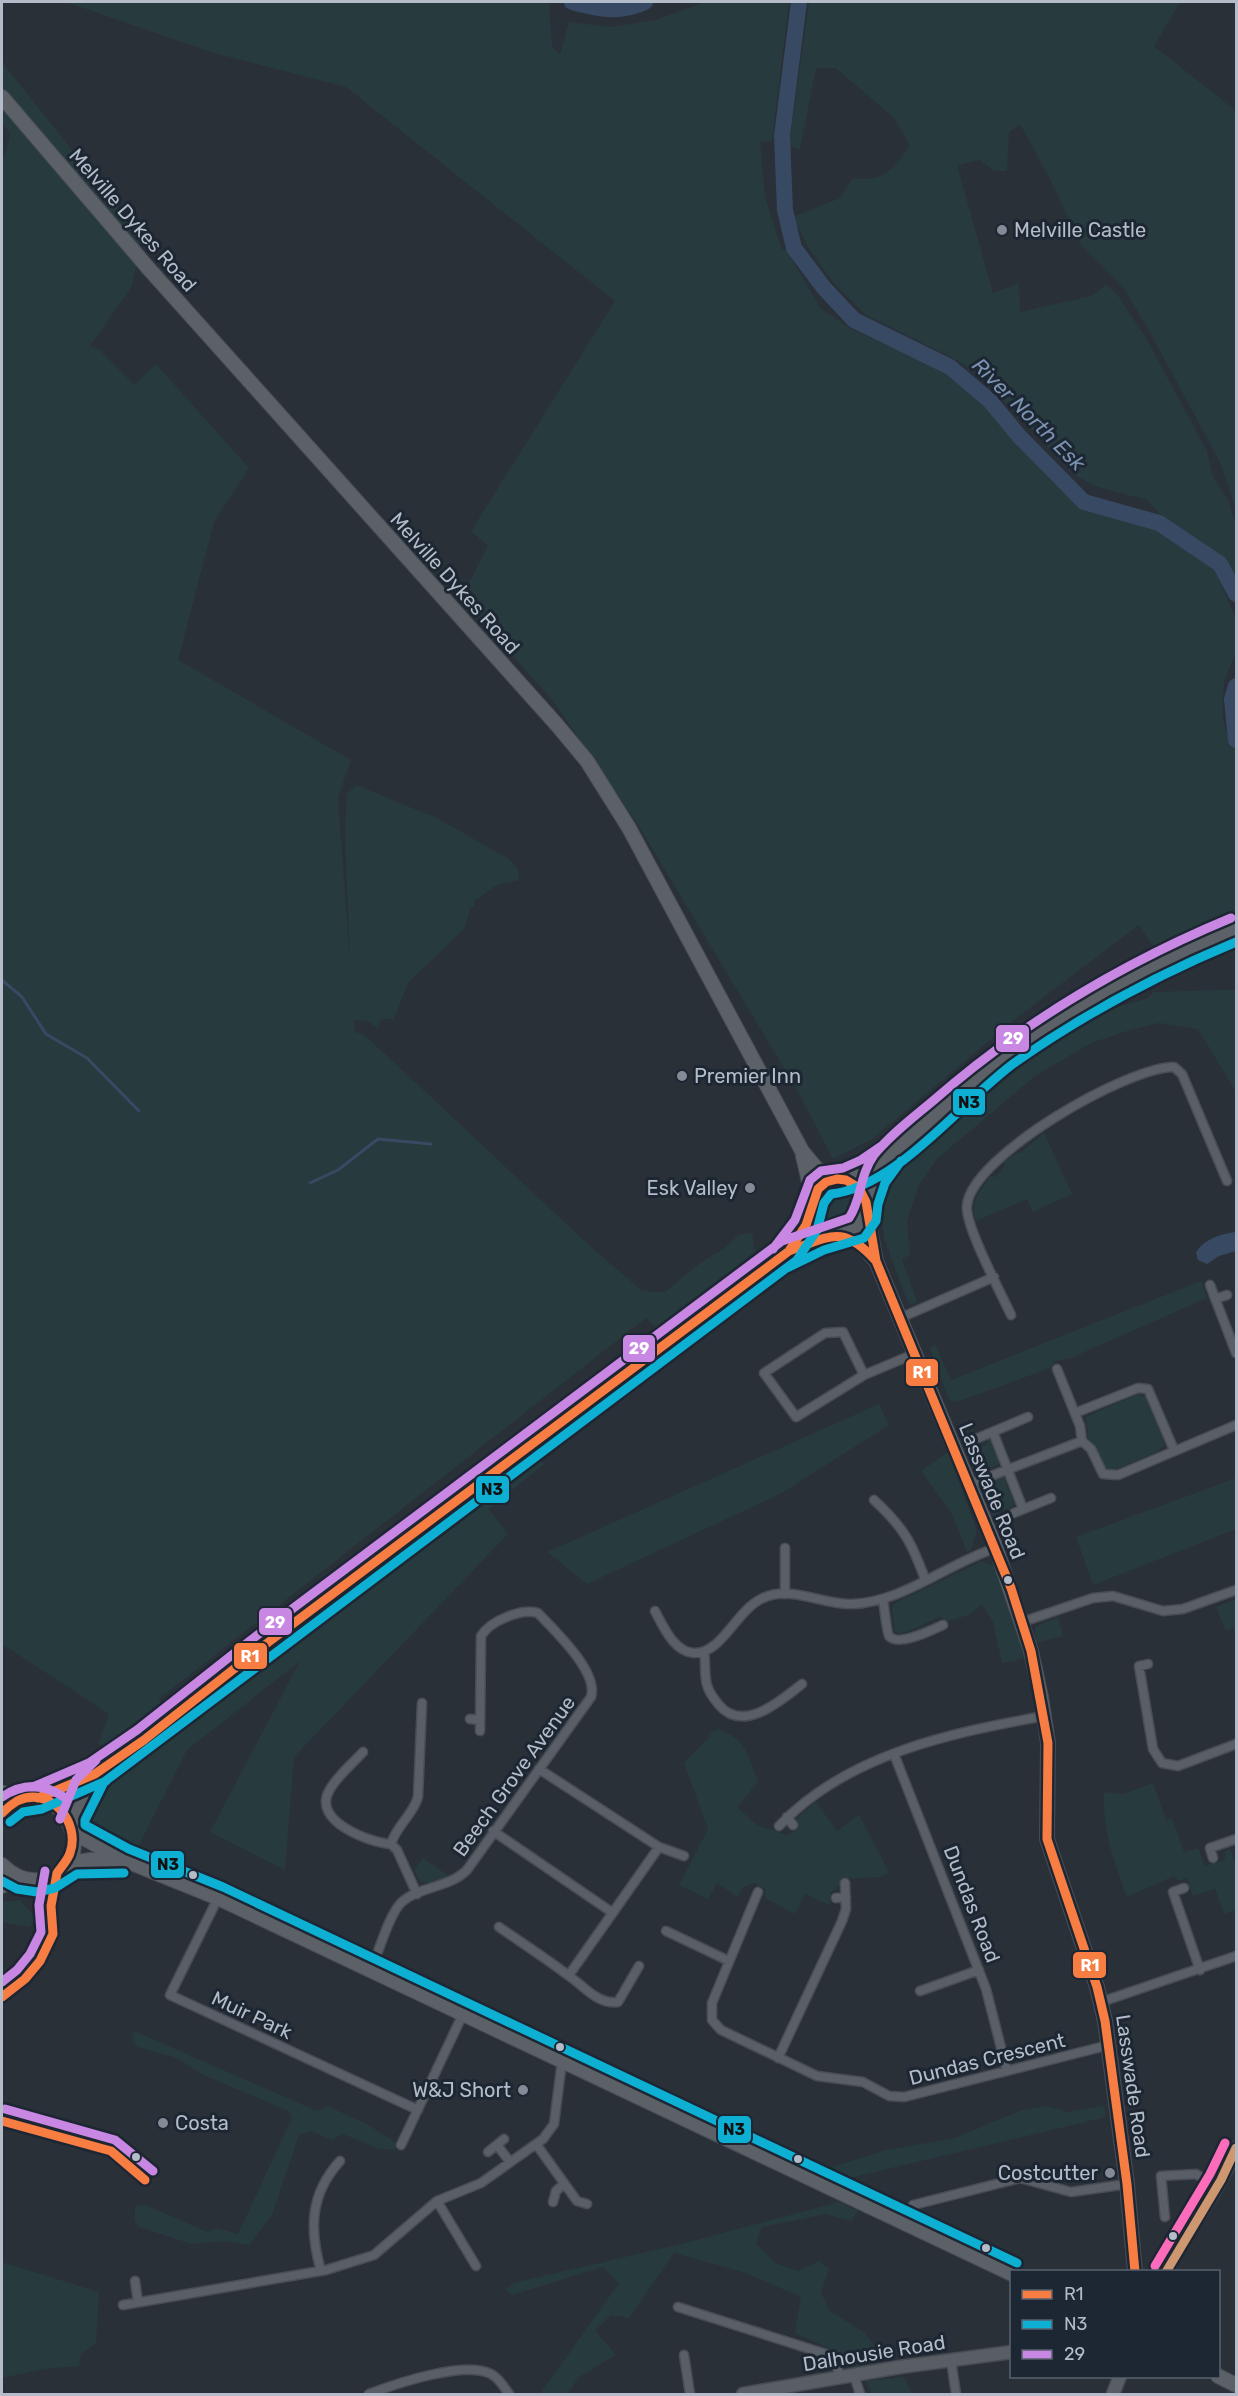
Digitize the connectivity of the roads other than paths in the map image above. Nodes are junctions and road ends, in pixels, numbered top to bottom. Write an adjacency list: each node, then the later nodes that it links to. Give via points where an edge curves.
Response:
1 (2, 97): 3 (main road, Melville Dykes Road, via 109,224 587,761 629,828)
2 (1236, 929): 4 (main road, via 1136,974 1070,1011 1007,1054)
3 (802, 1150): 5 (main road, Melville Dykes Road, via 817,1169); 7 (main road, Melville Dykes Road)
4 (885, 1159): 5 (main road); 8 (main road)
5 (841, 1180): 7 (main road, via 826,1182); 8 (main road, via 859,1188)
6 (1227, 1181): 12 (street, via 1178,1070 1168,1067 1131,1076 1042,1125 1000,1157 974,1187 968,1197 968,1216)
7 (812, 1203): 9 (main road, via 819,1226); 10 (main road, via 806,1225)
8 (866, 1205): 9 (main road, via 856,1228); 11 (main road, Lasswade Road)
9 (839, 1234): 10 (main road); 11 (main road, Lasswade Road, via 861,1244)
10 (789, 1251): 56 (main road)
11 (876, 1261): 17 (main road, Lasswade Road)
12 (994, 1277): 16 (street); 17 (street)
13 (1210, 1284): 15 (street)
14 (1227, 1295): 15 (street)
15 (1215, 1299): 18 (street)
16 (1011, 1315)
17 (900, 1318): 19 (main road, Lasswade Road)
18 (1236, 1353)
19 (914, 1354): 21 (street); 30 (main road, Lasswade Road)
20 (1057, 1369): 22 (street)
21 (864, 1375): 21 (street, via 796,1417 764,1373 825,1333 843,1332)
22 (1075, 1413): 27 (street); 28 (street, via 1138,1388 1148,1389)
23 (1029, 1417): 25 (street)
24 (1236, 1425): 28 (street)
25 (993, 1432): 26 (street); 29 (street)
26 (978, 1438)
27 (1082, 1442): 28 (street, via 1091,1449 1103,1474 1109,1476); 29 (street)
28 (1174, 1450)
29 (1007, 1469): 30 (street); 33 (street)
30 (970, 1484): 36 (main road, Lasswade Road)
31 (1051, 1498): 33 (street)
32 (874, 1500): 37 (street, via 900,1524)
33 (1023, 1509): 34 (street)
34 (1014, 1513)
35 (785, 1548): 39 (street)
36 (996, 1548): 37 (street); 42 (main road, Lasswade Road)
37 (925, 1579): 40 (street)
38 (1236, 1590): 42 (street, via 1197,1606 1163,1611 1113,1596 1093,1598)
39 (784, 1594): 40 (street, via 849,1604); 44 (street, via 772,1594 746,1608 719,1643)
40 (883, 1599): 43 (street, via 888,1617 886,1627 894,1639 903,1641)
41 (655, 1611): 44 (street, via 675,1643 686,1652)
42 (1022, 1622): 48 (main road, Lasswade Road)
43 (943, 1625)
44 (704, 1652): 46 (street, via 706,1684 723,1709 734,1714 745,1717 774,1706)
45 (1148, 1664): 52 (street, via 1139,1666 1152,1749 1162,1763 1178,1766)
46 (802, 1684)
47 (422, 1703): 66 (street, via 418,1797)
48 (1044, 1716): 54 (street, via 977,1727); 93 (main road, Lasswade Road, via 1048,1743 1047,1839)
49 (470, 1719): 50 (street)
50 (480, 1720): 51 (street, Beech Grove Avenue); 55 (street, Beech Grove Avenue, via 483,1632 520,1612 538,1613 572,1649 590,1680 592,1692)
51 (480, 1731)
52 (1236, 1744)
53 (363, 1752): 66 (street, via 328,1791 328,1808 338,1824 372,1842)
54 (894, 1754): 60 (street, via 830,1784); 89 (street, Dundas Road)
55 (539, 1768): 64 (street, Beech Grove Avenue); 67 (street)
56 (95, 1774): 58 (main road); 63 (main road, via 80,1799)
57 (2, 1793): 58 (main road)
58 (33, 1797): 59 (main road, via 18,1800); 63 (main road, via 60,1808)
59 (2, 1813)
60 (787, 1817): 61 (street); 62 (street)
61 (792, 1825)
62 (778, 1826)
63 (72, 1828): 70 (main road); 71 (main road, via 73,1850)
64 (493, 1831): 78 (street, Beech Grove Avenue, via 460,1876); 82 (street)
65 (1236, 1839): 69 (street, via 1210,1848)
66 (391, 1844): 78 (street)
67 (659, 1847): 68 (street); 82 (street)
68 (684, 1856)
69 (1213, 1858)
70 (124, 1860): 71 (main road); 80 (main road)
71 (66, 1864): 73 (main road, via 45,1879)
72 (2, 1865): 73 (main road)
73 (21, 1878): 75 (main road)
74 (845, 1883): 79 (street)
75 (2, 1886)
76 (1184, 1888): 90 (street, via 1173,1892)
77 (758, 1892): 86 (street)
78 (417, 1894): 88 (street, Beech Grove Avenue, via 398,1906)
79 (846, 1897): 81 (street); 96 (street, via 842,1921)
80 (218, 1898): 88 (main road); 99 (street, Muir Park, via 170,1995)
81 (836, 1898)
82 (613, 1912): 91 (street)
83 (499, 1927): 91 (street, via 506,1937)
84 (670, 1930): 86 (street)
85 (1236, 1956): 90 (street)
86 (729, 1961): 96 (street, Dundas Crescent, via 712,2003 712,2020 721,2030)
87 (639, 1966): 91 (street, via 618,2002 610,2003)
88 (371, 1970): 94 (main road)
89 (979, 1970): 92 (street); 98 (street, Dundas Road, via 998,2027)
90 (1200, 1970): 93 (street)
91 (568, 1975)
92 (920, 1991)
93 (1101, 2002): 95 (main road, Lasswade Road)
94 (463, 2014): 97 (main road); 99 (street)
95 (1109, 2045): 98 (street, Dundas Crescent); 107 (main road, Lasswade Road)
96 (778, 2058): 98 (street, Dundas Crescent, via 818,2076 863,2082 896,2098)
97 (565, 2061): 100 (street, via 554,2124); 118 (main road)
98 (1007, 2071)
99 (418, 2110): 101 (street)
100 (536, 2144): 105 (street); 106 (street)
101 (401, 2145)
102 (1236, 2148): 108 (main road)
103 (488, 2152): 105 (street, via 500,2142)
104 (340, 2162): 117 (street, via 326,2176 316,2196 313,2232)
105 (510, 2162): 109 (street, via 475,2187)
106 (564, 2184): 110 (street, via 556,2191); 111 (street, via 577,2201)
107 (1127, 2184): 112 (street, via 1071,2192 1020,2178); 115 (main road, Lasswade Road)
108 (1217, 2186): 113 (street, via 1191,2172 1161,2176); 116 (main road)
109 (437, 2201): 114 (street); 117 (street, via 374,2255)
110 (554, 2202)
111 (587, 2204)
112 (913, 2205)
113 (1165, 2217)
114 (476, 2266)
115 (1135, 2270)
116 (1167, 2270)
117 (321, 2271): 120 (street)
118 (1010, 2274)
119 (135, 2281): 120 (street)
120 (138, 2302): 121 (street)
121 (123, 2305)
122 (678, 2308): 128 (street, via 829,2355 836,2362)
123 (1010, 2352): 125 (main road, Dalhousie Road)
124 (684, 2355): 133 (street)
125 (951, 2360): 126 (main road, Dalhousie Road); 136 (street)
126 (854, 2375): 128 (main road, Dalhousie Road); 135 (street)
127 (1220, 2377): 130 (main road)
128 (840, 2378): 134 (main road, Dalhousie Road)
129 (1119, 2378): 137 (main road)
130 (1236, 2385)
131 (369, 2394): 132 (street, via 451,2371 484,2371 498,2379)
132 (509, 2394)
133 (690, 2394)
134 (742, 2394)
135 (860, 2394)
136 (956, 2394)
137 (1113, 2394)

